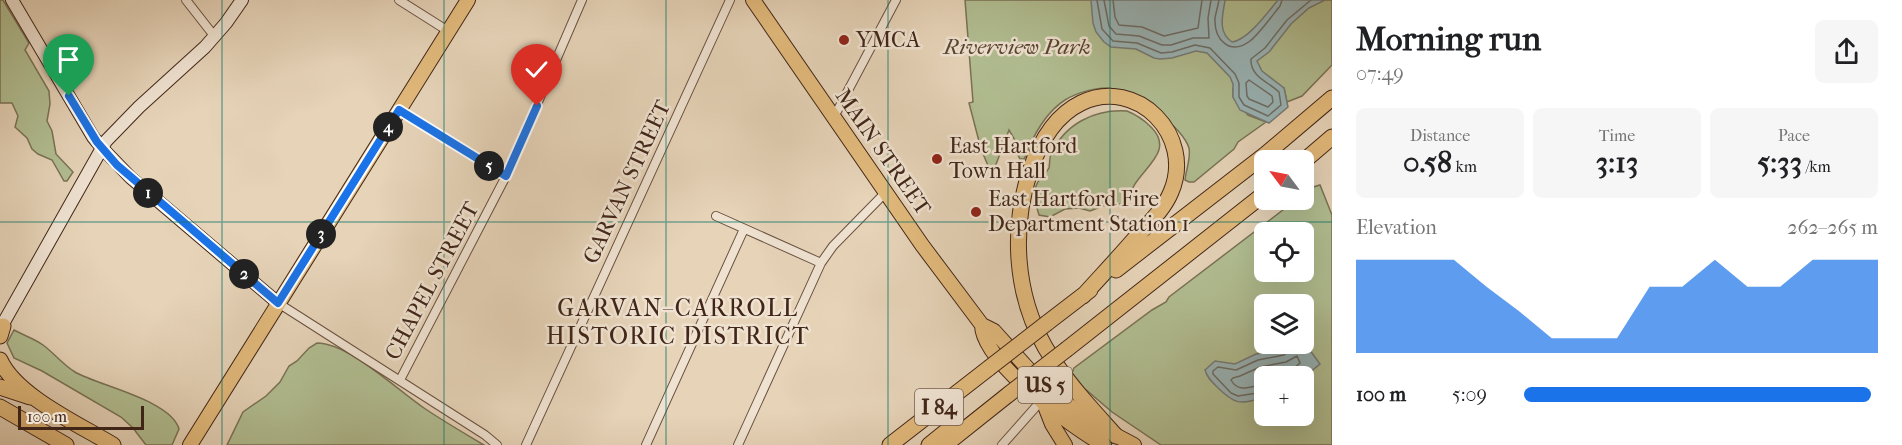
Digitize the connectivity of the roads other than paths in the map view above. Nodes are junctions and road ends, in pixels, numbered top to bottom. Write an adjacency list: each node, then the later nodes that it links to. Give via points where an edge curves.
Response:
1 (12, 0): 16 (main road)
2 (186, 0): 11 (street)
3 (242, 0): 11 (main road)
4 (399, 0): 10 (street)
5 (468, 0): 10 (main road)
6 (582, 0): 18 (street, CHAPEL STREET)
7 (730, 0): 40 (street, GARVAN STREET)
8 (753, 0): 14 (main road, MAIN STREET / US 5)
9 (896, 0): 14 (street)
10 (448, 32): 13 (main road)
11 (215, 37): 16 (main road)
12 (1332, 98): 24 (highway, I 84)
13 (399, 110): 18 (street); 25 (main road)
14 (834, 117): 19 (main road, MAIN STREET / US 5)
15 (1332, 137): 17 (highway)
16 (102, 148): 25 (main road, via 137,184); 27 (main road)
17 (1314, 152)
18 (506, 176): 29 (street, CHAPEL STREET)
19 (886, 192): 23 (street, via 832,246); 26 (main road, MAIN STREET / US 5)
20 (1254, 202): 34 (highway, I 84, bridge)
21 (716, 216): 22 (street)
22 (744, 229): 23 (street); 41 (street)
23 (821, 263): 42 (street)
24 (1083, 296): 35 (highway, via 1160,210 1175,179 1176,153 1166,128 1147,108 1122,98 1103,97 1082,103 1050,130 1029,176 1018,233 1023,284 1041,339 1075,389); 43 (highway, I 84, bridge)
25 (278, 303): 29 (street); 38 (main road)
26 (982, 325): 32 (main road, MAIN STREET / US 5, via 983,336 993,351); 35 (main road, MAIN STREET / US 5, via 996,332 1057,396)
27 (1, 330)
28 (0, 360): 31 (highway, via 10,376)
29 (400, 381): 39 (street)
30 (0, 387): 31 (highway)
31 (38, 400): 37 (highway)
32 (1042, 403): 35 (main road, MAIN STREET / US 5, via 1070,424); 46 (street); 47 (main road)
33 (1, 406): 36 (highway)
34 (991, 408): 44 (highway, via 962,420); 45 (highway, I 84)
35 (1119, 442)
36 (66, 445)
37 (113, 445)
38 (190, 445)
39 (497, 445)
40 (526, 445)
41 (646, 445)
42 (738, 445)
43 (890, 445)
44 (929, 445)
45 (945, 445)
46 (1002, 445)
47 (1065, 445)

